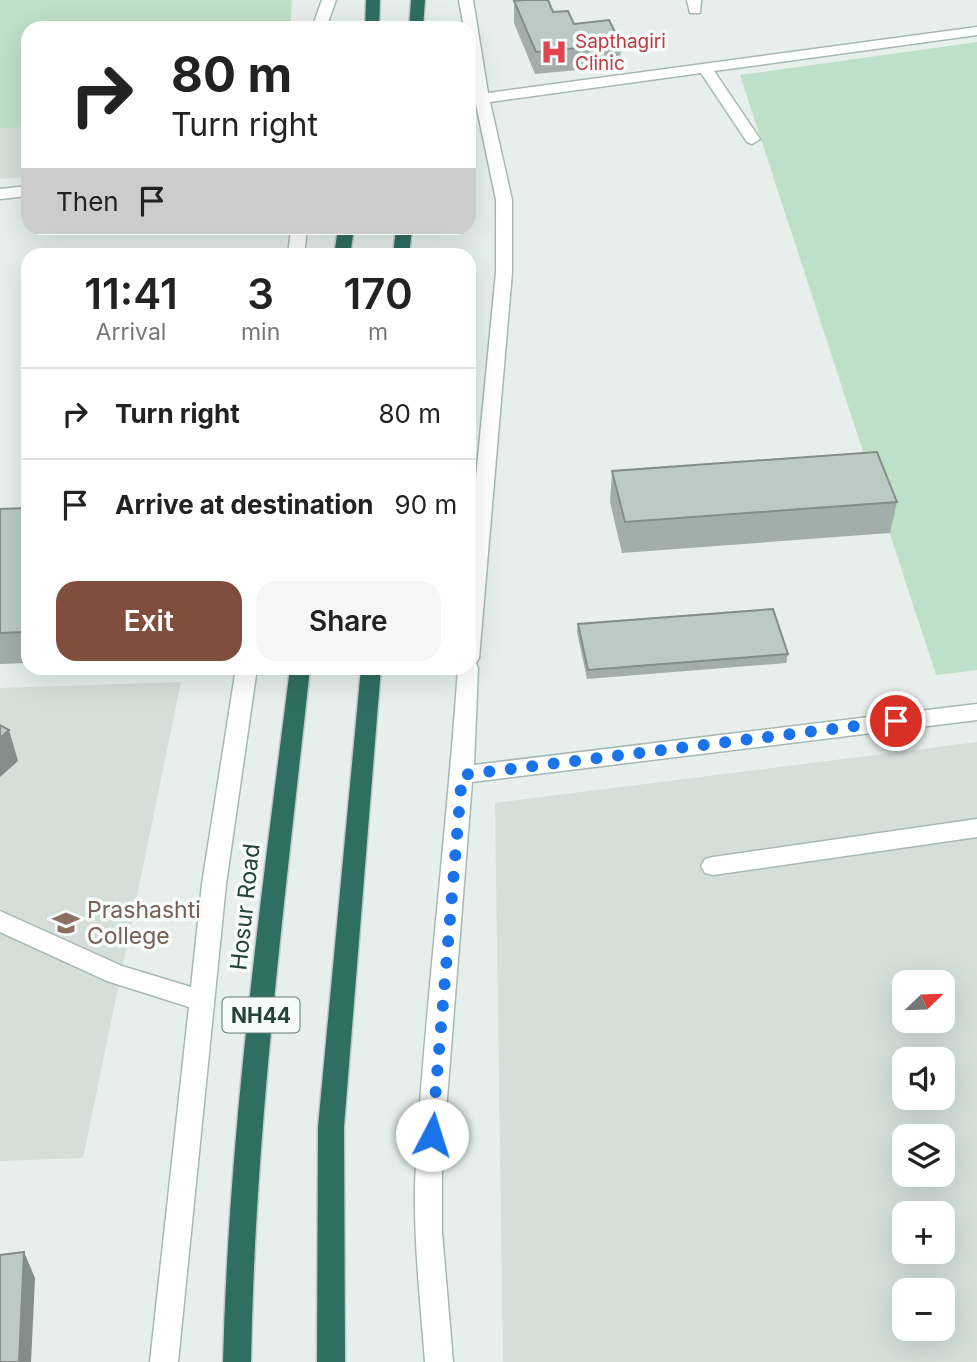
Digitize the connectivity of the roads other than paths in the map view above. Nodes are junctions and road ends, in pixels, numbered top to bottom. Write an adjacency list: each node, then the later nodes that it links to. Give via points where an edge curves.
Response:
1 (329, 0): 5 (street)
2 (373, 0): 6 (highway)
3 (418, 0): 7 (highway)
4 (466, 0): 8 (street)
5 (322, 21)
6 (372, 21)
7 (416, 21)
8 (468, 21)
9 (977, 31): 10 (street)
10 (706, 69): 11 (street); 12 (street)
11 (476, 99): 15 (street, via 503,200 504,272)
12 (752, 139)
13 (21, 192): 14 (street)
14 (0, 194)
15 (476, 580)
16 (246, 675): 25 (street)
17 (299, 675): 27 (highway, Hosur Road / NH44, via 238,1260)
18 (370, 675): 28 (highway, via 331,1127)
19 (468, 675): 21 (street)
20 (977, 712): 21 (street)
21 (462, 775): 29 (street, via 429,1162)
22 (977, 828): 23 (street)
23 (713, 866)
24 (0, 921): 25 (street, via 116,974)
25 (201, 1000): 26 (street)
26 (164, 1362)
27 (237, 1362)
28 (331, 1362)
29 (439, 1362)

